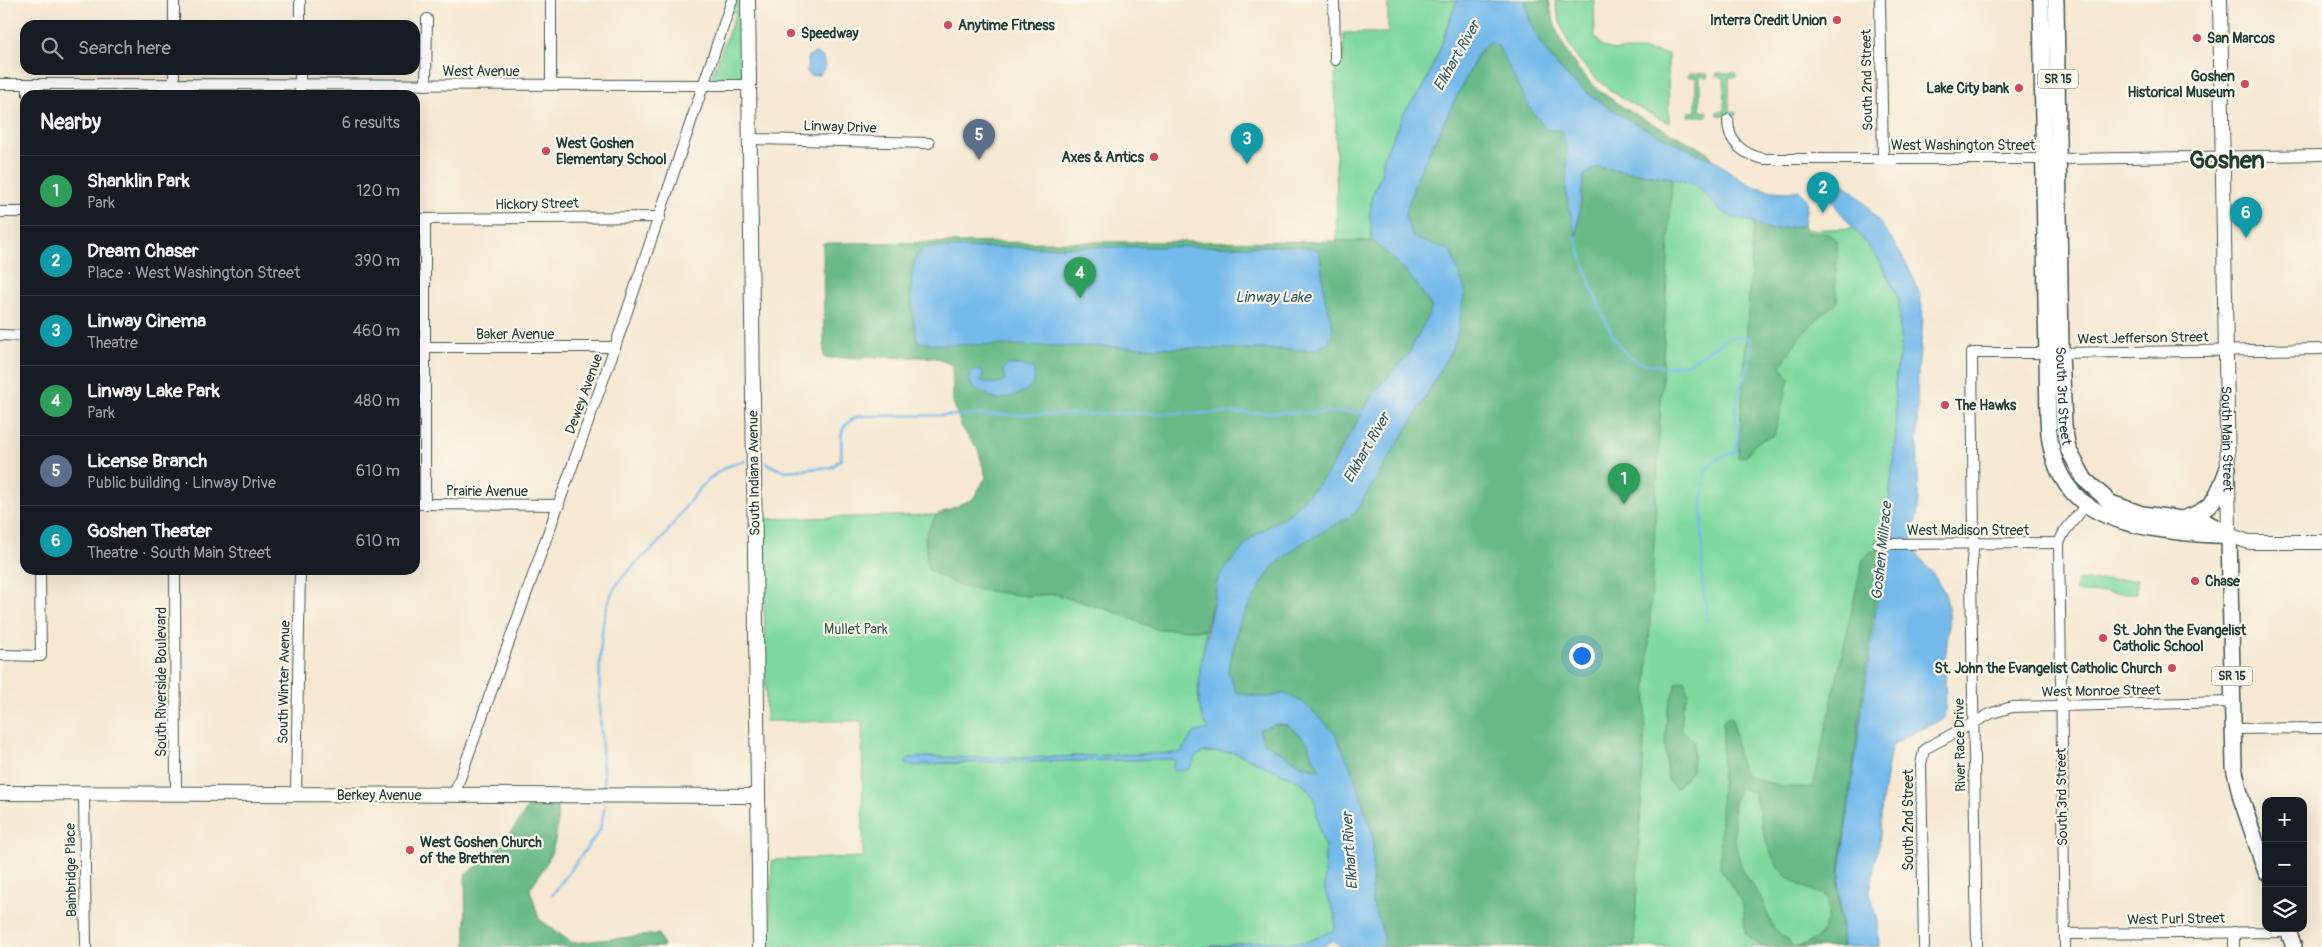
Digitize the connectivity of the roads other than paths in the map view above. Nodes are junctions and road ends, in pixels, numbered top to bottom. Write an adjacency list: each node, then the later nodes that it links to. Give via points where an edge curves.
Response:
1 (174, 0): 11 (street)
2 (300, 0): 12 (street)
3 (551, 0): 20 (street)
4 (732, 0): 21 (street, Dewey Avenue)
5 (748, 0): 22 (street, South Indiana Avenue)
6 (1334, 0): 14 (street)
7 (1880, 0): 32 (street, South 2nd Street)
8 (2041, 0): 31 (main road, South 3rd Street / SR 15)
9 (2056, 0): 33 (main road, South 3rd Street / SR 15)
10 (2220, 0): 30 (street, South Main Street)
11 (174, 20)
12 (300, 20)
13 (427, 20): 19 (street)
14 (1335, 60)
15 (174, 75): 24 (street)
16 (300, 75): 25 (street)
17 (0, 84): 18 (street, West Avenue)
18 (28, 84): 23 (street); 24 (street, West Avenue)
19 (426, 84): 20 (street, West Avenue); 25 (street, West Avenue)
20 (551, 85): 21 (street, West Avenue)
21 (704, 85): 22 (street, West Avenue); 36 (street, Dewey Avenue)
22 (751, 85): 27 (street, South Indiana Avenue)
23 (28, 90)
24 (174, 90): 25 (street, West Avenue)
25 (300, 90)
26 (1728, 120): 32 (street, West Washington Street, via 1731,139 1757,158)
27 (751, 139): 28 (street, Linway Drive); 70 (street, South Indiana Avenue)
28 (929, 143)
29 (2322, 155): 30 (street, West Washington Street)
30 (2222, 156): 33 (street, West Washington Street); 43 (street, South Main Street)
31 (2043, 158): 32 (street, West Washington Street); 33 (street, West Washington Street); 45 (main road, South 3rd Street / SR 15)
32 (1882, 159)
33 (2059, 159): 45 (main road, South 3rd Street / SR 15)
34 (0, 212): 35 (street)
35 (20, 212)
36 (660, 217): 37 (street, Hickory Street); 41 (street, Dewey Avenue)
37 (420, 219): 40 (street)
38 (0, 335): 39 (street)
39 (20, 336)
40 (420, 347): 41 (street, Baker Avenue); 47 (street)
41 (615, 347): 48 (street, Dewey Avenue)
42 (2322, 349): 43 (street, West Jefferson Street)
43 (2226, 350): 45 (street, West Jefferson Street); 46 (street, South Main Street)
44 (1972, 352): 45 (street, West Jefferson Street); 55 (street, River Race Drive)
45 (2054, 353): 49 (main road, South 3rd Street / SR 15, via 2048,419 2050,449 2064,481); 50 (main road, South 3rd Street / SR 15, via 2065,440 2069,454 2085,480 2098,494 2122,508)
46 (2228, 468): 50 (main road, via 2212,505); 51 (street, South Main Street)
47 (420, 504): 48 (street, Prairie Avenue)
48 (559, 505): 69 (street, Dewey Avenue)
49 (2086, 505): 51 (main road, South 3rd Street / SR 15, via 2122,523 2198,535); 53 (street)
50 (2184, 519): 51 (main road, South 3rd Street / SR 15, via 2206,522)
51 (2229, 535): 52 (street, via 2249,542); 60 (main road, South Main Street / SR 15)
52 (2322, 542)
53 (2059, 543): 55 (street, West Madison Street); 61 (street, South 3rd Street)
54 (1881, 544): 55 (street, West Madison Street)
55 (1973, 544): 62 (street, River Race Drive, via 1970,573)
56 (40, 575): 59 (street, via 40,656)
57 (175, 575): 67 (street, South Riverside Boulevard)
58 (300, 575): 68 (street, South Winter Avenue)
59 (0, 655)
60 (2232, 702): 61 (street, West Monroe Street); 64 (main road, South Main Street / SR 15)
61 (2060, 706): 62 (street, West Monroe Street, via 2006,708); 75 (street, South 3rd Street)
62 (1973, 723): 78 (street, South 2nd Street, via 1933,743 1922,757); 79 (street, River Race Drive)
63 (2322, 728): 64 (street)
64 (2232, 729): 71 (main road, South Main Street / SR 15, via 2239,789)
65 (0, 793): 66 (street, Berkey Avenue)
66 (84, 793): 67 (street, Berkey Avenue); 76 (street, Bainbridge Place)
67 (176, 794): 68 (street, Berkey Avenue)
68 (296, 794): 69 (street, Berkey Avenue)
69 (454, 795): 70 (street, Berkey Avenue)
70 (758, 796): 77 (street, South Indiana Avenue)
71 (2262, 860)
72 (2262, 931): 73 (street, West Purl Street)
73 (2234, 932): 75 (street, West Purl Street); 81 (street)
74 (2288, 932): 82 (main road)
75 (2065, 934): 80 (street, South 3rd Street)
76 (86, 947)
77 (760, 947)
78 (1924, 947)
79 (1977, 947)
80 (2065, 947)
81 (2234, 947)
82 (2294, 947)

